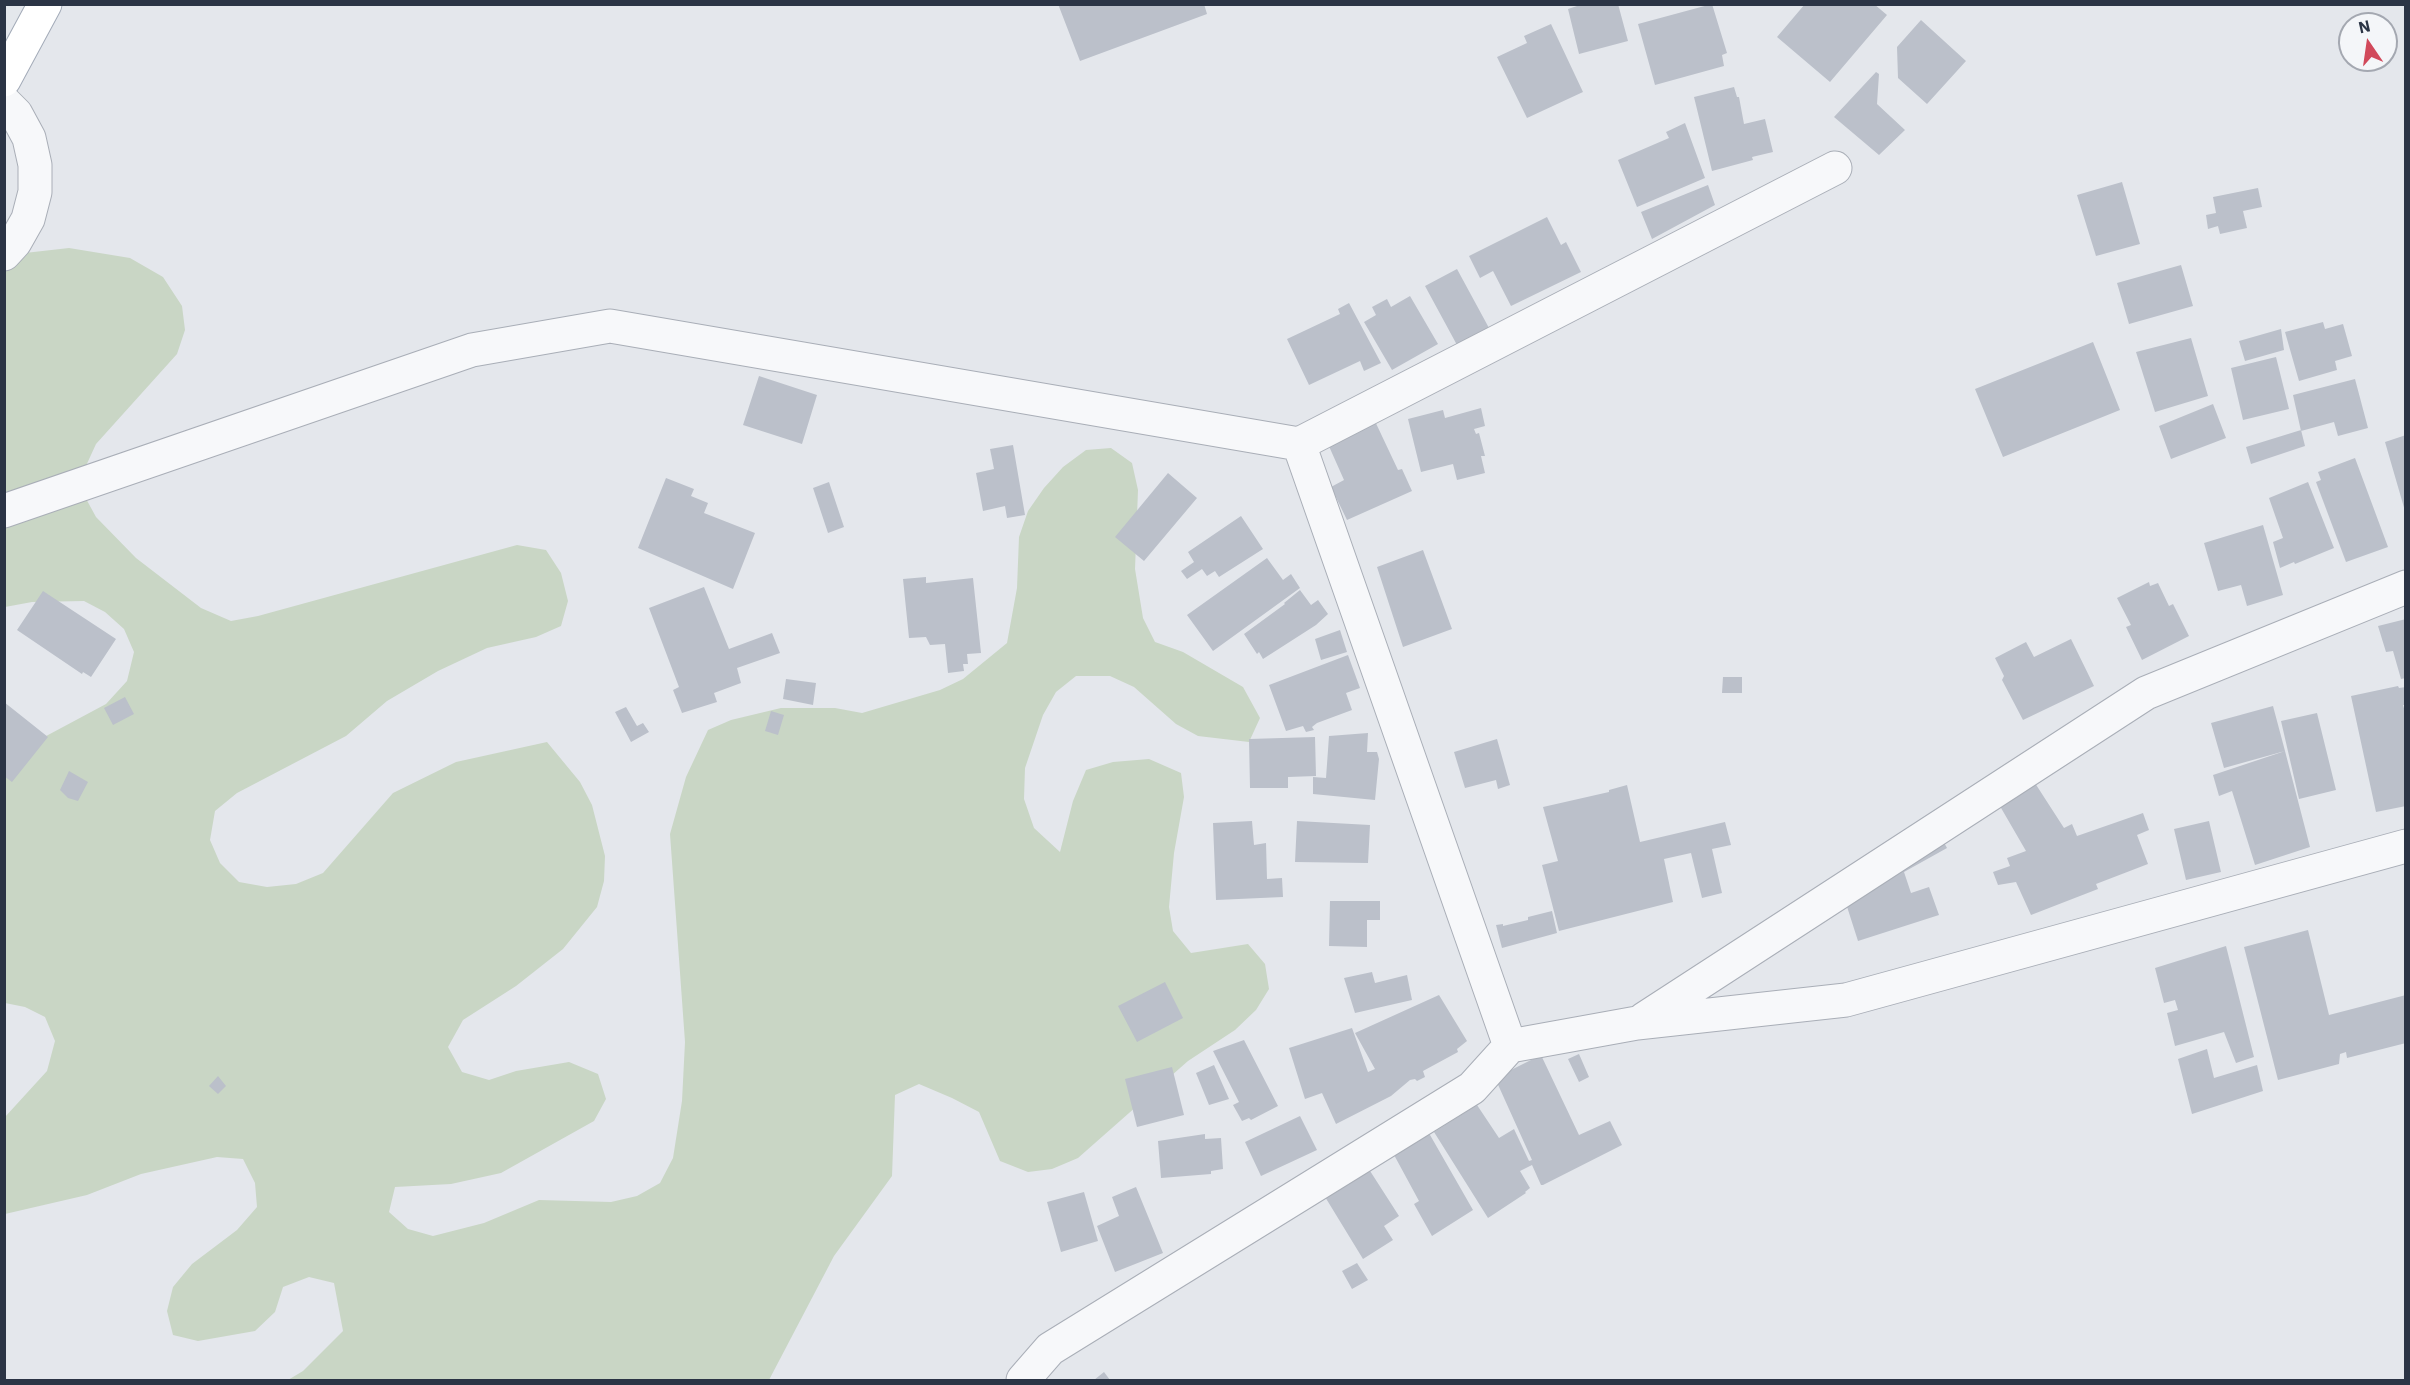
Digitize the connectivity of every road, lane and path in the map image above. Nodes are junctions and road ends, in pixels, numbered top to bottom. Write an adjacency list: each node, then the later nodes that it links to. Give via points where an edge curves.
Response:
1 (45, 4): 2 (main road)
2 (4, 80)
3 (4, 102): 5 (street, via 16,114 29,138 35,192 28,219)
4 (1835, 168): 6 (street)
5 (4, 254)
6 (1299, 444): 7 (street, via 610,326 472,350); 11 (street)
7 (4, 511)
8 (2406, 588): 10 (street, via 2146,693)
9 (2406, 846): 10 (street, via 1846,1000)
10 (1637, 1023): 11 (street)
11 (1510, 1046): 12 (street, via 1472,1088 1050,1349)
12 (1023, 1380)

